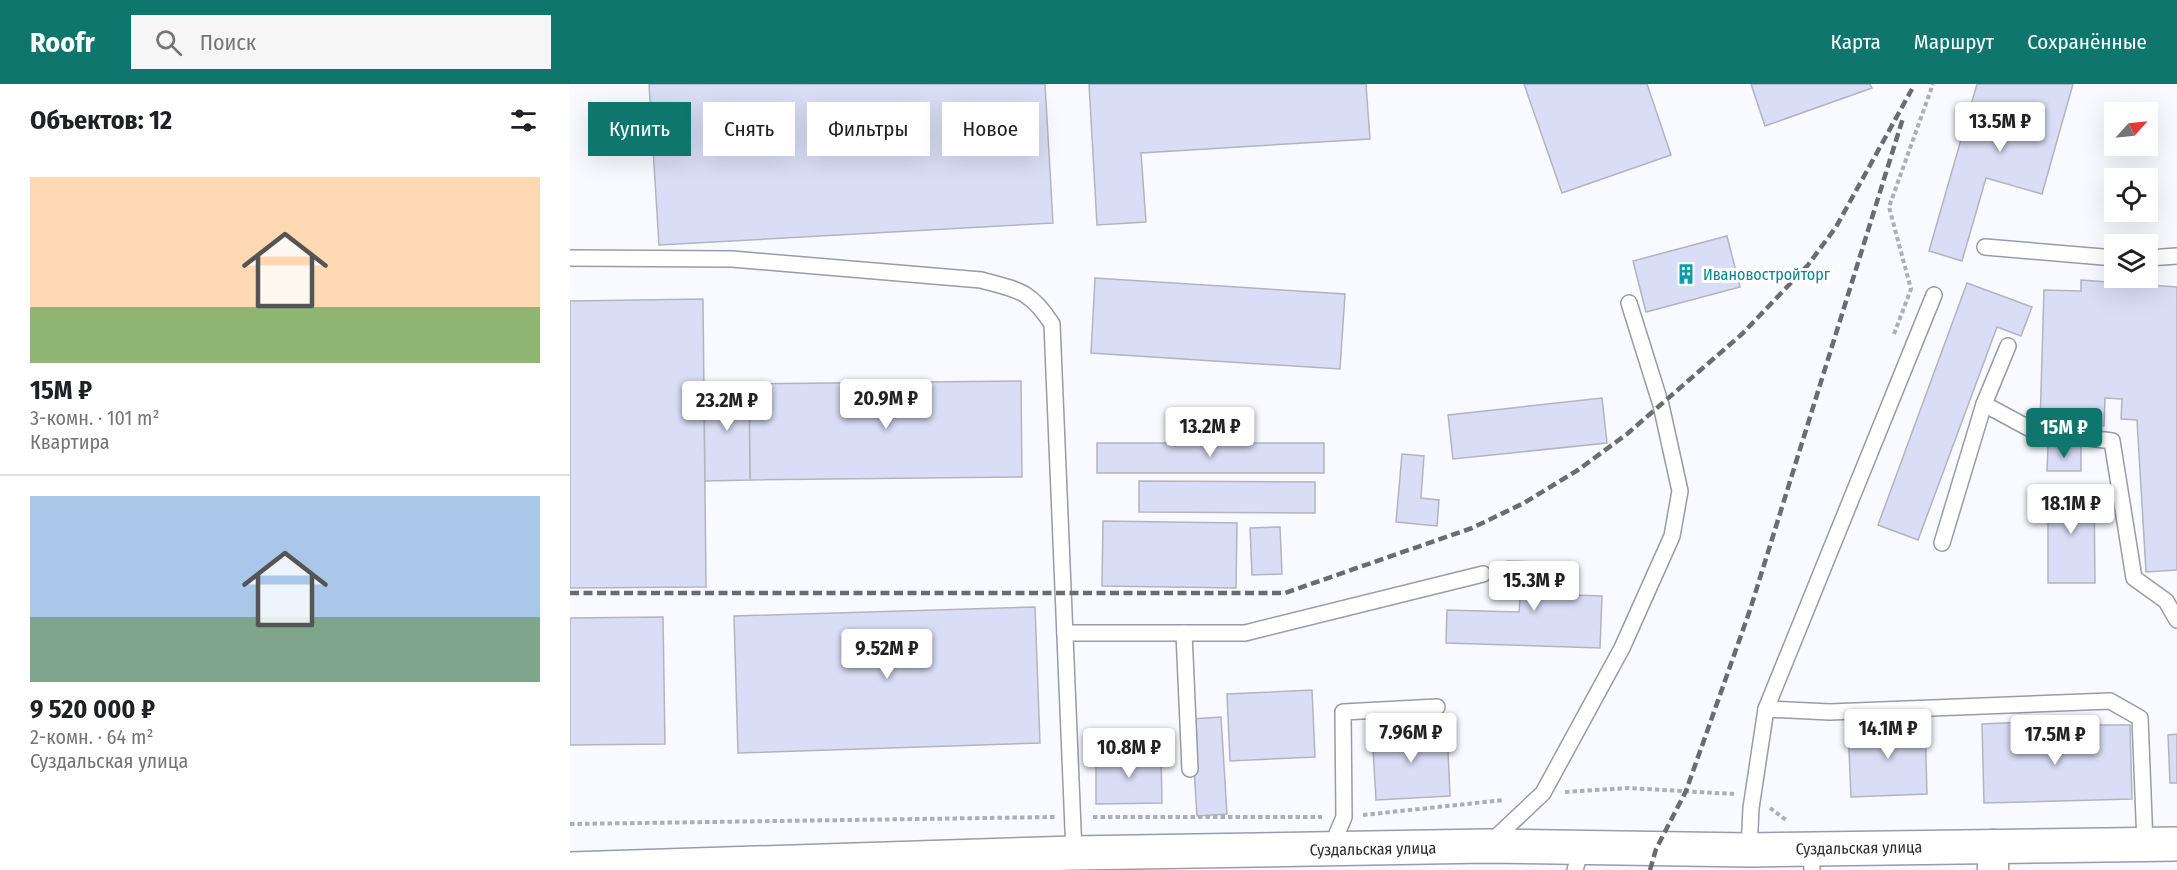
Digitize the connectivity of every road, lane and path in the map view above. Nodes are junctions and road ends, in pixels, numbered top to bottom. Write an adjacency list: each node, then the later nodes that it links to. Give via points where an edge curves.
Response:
1 (1933, 84): 9 (path, via 1889,207 1911,289)
2 (1985, 247): 4 (lane)
3 (2177, 256): 5 (lane)
4 (2104, 257)
5 (2158, 257)
6 (570, 258): 15 (lane, via 732,259 981,280 1019,291 1038,302 1052,324)
7 (1934, 296): 18 (lane)
8 (1629, 303): 25 (lane, via 1661,405 1680,490 1672,536 1622,648 1543,793)
9 (1891, 343)
10 (2008, 346): 11 (lane)
11 (1984, 404): 12 (lane); 14 (lane, via 2034,431 2112,441 2134,578 2166,601)
12 (1942, 543)
13 (1483, 574): 16 (lane, via 1245,633)
14 (2177, 620)
15 (1065, 633): 16 (lane); 20 (lane)
16 (1184, 633): 19 (lane)
17 (1437, 707): 21 (lane, via 1343,712)
18 (1766, 709): 23 (lane, via 1830,712 2110,701 2139,718); 27 (lane, via 1751,807)
19 (1190, 769)
20 (1072, 817): 21 (path); 22 (path); 28 (lane)
21 (1344, 817): 26 (lane)
22 (570, 824)
23 (2145, 844): 24 (main road, Суздальская улица); 29 (main road, Суздальская улица)
24 (2177, 844)
25 (1486, 846): 26 (main road, Суздальская улица); 30 (main road, Суздальская улица)
26 (1330, 850): 28 (main road, Суздальская улица)
27 (1749, 850): 30 (main road, Суздальская улица); 31 (main road, Суздальская улица)
28 (1074, 853): 32 (main road, Суздальская улица)
29 (1993, 858): 31 (main road, Суздальская улица)
30 (1578, 859)
31 (1811, 859)
32 (973, 864): 33 (main road, Суздальская улица)
33 (570, 869)

